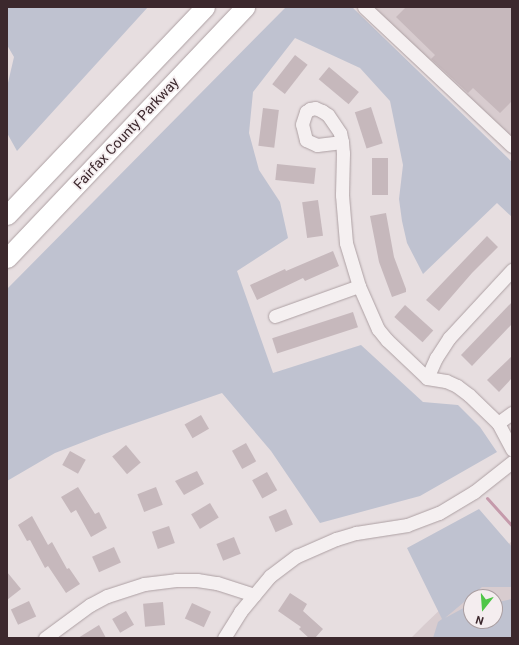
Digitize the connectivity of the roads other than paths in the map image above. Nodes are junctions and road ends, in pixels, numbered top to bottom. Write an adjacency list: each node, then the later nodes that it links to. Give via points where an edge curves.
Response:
1 (204, 7): 6 (highway, Fairfax County Parkway)
2 (245, 7): 7 (highway, Fairfax County Parkway)
3 (364, 7): 5 (street)
4 (342, 142): 9 (street, via 344,230)
5 (512, 146)
6 (7, 215)
7 (7, 258)
8 (512, 270): 11 (street, via 446,342)
9 (359, 286): 10 (street); 11 (street, via 378,329)
10 (275, 316)
11 (427, 378): 13 (street, via 457,386)
12 (512, 413): 13 (street)
13 (498, 423): 14 (street)
14 (512, 449)
15 (512, 462): 16 (street, via 474,492 439,513 407,525 356,533 316,546 270,576)
16 (254, 595): 17 (street, via 224,585 196,580 144,584 101,599); 18 (street)
17 (45, 638)
18 (224, 638)

